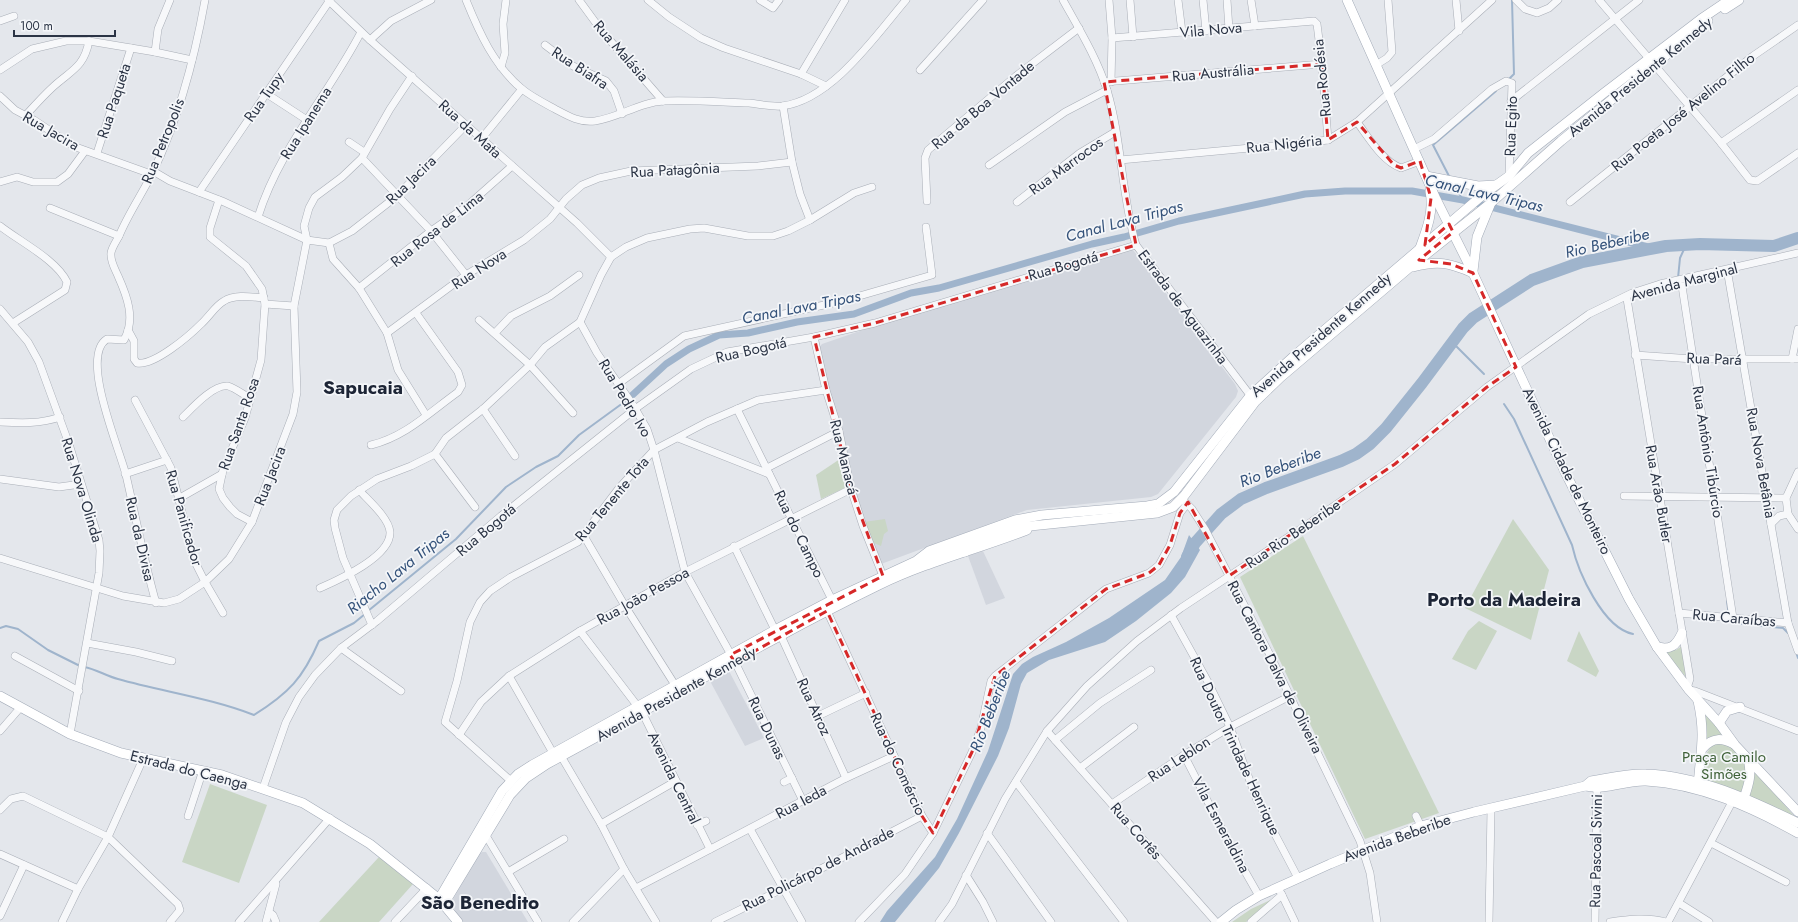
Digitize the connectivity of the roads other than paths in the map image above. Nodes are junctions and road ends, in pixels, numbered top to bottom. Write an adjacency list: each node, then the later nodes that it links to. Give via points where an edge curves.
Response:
1 (170, 0): 49 (street, via 158,29)
2 (206, 0): 50 (street, Rua Petropolis)
3 (329, 0): 41 (street, Rua da Mata); 65 (street, Rua Tupy)
4 (431, 0): 45 (street, via 391,21)
5 (466, 0): 54 (street, via 481,35)
6 (506, 0): 54 (street, via 503,24 505,53)
7 (579, 0): 67 (street, Rua Malásia, via 601,30)
8 (648, 0): 57 (street, via 701,38)
9 (760, 0): 10 (street, via 773,8)
10 (779, 0)
11 (845, 0): 57 (street)
12 (906, 0): 60 (street, via 847,69)
13 (983, 0): 56 (street)
14 (1063, 0): 37 (street, Estrada de Aguazinha)
15 (1109, 0): 44 (street)
16 (1130, 0): 43 (street)
17 (1178, 0): 42 (street)
18 (1203, 0): 39 (street)
19 (1227, 0): 38 (street)
20 (1251, 0): 36 (street)
21 (1346, 0): 53 (main road, Avenida Cidade de Monteiro)
22 (1388, 0): 53 (street, via 1392,52)
23 (1456, 0): 40 (street)
24 (1492, 0): 40 (street, Rua Nigéria)
25 (1558, 0): 30 (street, via 1549,8 1537,13 1525,9)
26 (1599, 0): 32 (street)
27 (1639, 0): 32 (street)
28 (1729, 0): 51 (main road, Avenida Presidente Kennedy)
29 (1739, 0): 51 (main road, Avenida Presidente Kennedy)
30 (1516, 1)
31 (14, 16): 33 (street)
32 (1615, 20): 51 (street); 68 (street)
33 (0, 21)
34 (1310, 21): 36 (street, Vila Nova); 52 (street, Rua Rodésia, via 1317,24)
35 (1798, 25): 71 (street, Rua Poeta José Avelino Filho, via 1766,46)
36 (1254, 26): 38 (street, Vila Nova)
37 (1079, 28): 59 (street, Estrada de Aguazinha); 103 (street, Rua da Boa Vontade, via 1016,76 928,150 925,158)
38 (1229, 28): 39 (street, Vila Nova)
39 (1206, 31): 42 (street, Vila Nova)
40 (1459, 31): 64 (street, Rua Nigéria)
41 (361, 32): 45 (street, Rua da Mata); 74 (street, Rua Ipanema)
42 (1182, 32): 43 (street, Vila Nova)
43 (1133, 36): 44 (street, Vila Nova)
44 (1112, 38): 59 (street)
45 (370, 40): 58 (street, Rua da Mata)
46 (89, 41): 48 (street); 55 (street, via 66,40 37,47); 73 (street, via 86,56 80,65)
47 (545, 45): 72 (street, Rua Biafra, via 573,66 606,82 614,91)
48 (131, 48): 49 (street); 84 (street, Rua Paqueta)
49 (155, 52): 50 (street)
50 (192, 60): 92 (street, Rua Petropolis, via 179,103)
51 (1651, 61): 71 (street); 93 (main road, Avenida Presidente Kennedy, via 1561,141 1552,144); 93 (main road, Avenida Presidente Kennedy, via 1604,93 1528,153)
52 (1322, 64): 59 (street, Rua Austrália); 79 (street, Rua Rodésia)
53 (1376, 65): 64 (main road, Avenida Cidade de Monteiro)
54 (501, 67): 61 (street)
55 (0, 70)
56 (920, 70)
57 (801, 74): 60 (street)
58 (412, 76): 76 (street, Rua da Mata); 86 (street, Rua Jacira)
59 (1108, 82): 62 (street, Estrada de Aguazinha)
60 (826, 86): 70 (street)
61 (522, 89): 72 (street, via 579,121 595,121); 78 (street)
62 (1107, 90): 77 (street, Estrada de Aguazinha); 90 (street, via 1065,112)
63 (1798, 90): 81 (street)
64 (1388, 93): 75 (street, Rua Nigéria); 82 (main road, Avenida Cidade de Monteiro)
65 (267, 94): 74 (street); 98 (street, Rua Tupy)
66 (0, 96): 69 (street, Rua Jacira)
67 (663, 101): 70 (street); 72 (street)
68 (1511, 101): 82 (street, Rua Egito, via 1508,81 1492,89 1434,140); 93 (street, Rua Egito)
69 (3, 102): 73 (street, Rua Jacira)
70 (783, 106): 89 (street)
71 (1689, 106): 81 (street); 105 (street, Rua Poeta José Avelino Filho)
72 (622, 114)
73 (26, 115): 83 (street, Rua Jacira)
74 (307, 120): 109 (street, Rua Ipanema, via 269,184)
75 (1357, 122): 79 (street, Rua Nigéria); 88 (street, via 1386,159 1394,165 1401,168)
76 (466, 125): 78 (street, Rua da Mata); 99 (street, Rua Jacira)
77 (1115, 132): 87 (street, Estrada de Aguazinha); 104 (street, Rua Marrocos, via 1080,153)
78 (482, 138): 91 (street, Rua da Mata)
79 (1328, 140): 87 (street, Rua Nigéria)
80 (349, 142): 86 (street)
81 (1721, 143): 85 (street, via 1751,181 1757,181)
82 (1414, 149): 88 (main road, Avenida Cidade de Monteiro)
83 (85, 151): 84 (street, Rua Jacira); 95 (street, via 68,174 57,182 33,182 14,177)
84 (97, 153): 92 (street, Rua Jacira)
85 (1798, 153)
86 (363, 155): 99 (street); 117 (street, Rua Jacira, via 312,202 304,226)
87 (1120, 160): 119 (street, Estrada de Aguazinha, via 1129,221)
88 (1420, 161): 94 (main road, Avenida Cidade de Monteiro)
89 (792, 162): 101 (street, Rua Patagônia, via 758,166 631,171 599,178 582,185); 110 (street)
90 (989, 165)
91 (512, 166): 107 (street, Rua da Mata); 114 (street, Rua Rosa de Lima, via 467,206)
92 (152, 172): 98 (street, Rua Jacira); 116 (street, Rua Petropolis, via 128,214)
93 (1513, 178): 96 (main road, Avenida Presidente Kennedy); 108 (main road, Avenida Presidente Kennedy)
94 (1428, 180): 96 (main road); 100 (main road, Avenida Cidade de Monteiro)
95 (0, 182)
96 (1498, 185): 111 (main road, Avenida Presidente Kennedy)
97 (872, 187): 110 (street, via 842,200)
98 (199, 192): 102 (street, Rua Jacira)
99 (397, 196): 114 (street); 118 (street, Rua Jacira, via 352,231)
100 (1434, 198): 111 (main road, Avenida Cidade de Monteiro); 120 (main road)
101 (566, 199): 107 (street, Rua Nova)
102 (219, 200): 109 (street, Rua Jacira); 131 (street, Rua Santa Rosa, via 210,228 210,237 246,266 262,289)
103 (926, 201)
104 (1017, 202)
105 (1570, 202)
106 (50, 208): 116 (street)
107 (559, 208): 122 (street, Rua da Mata); 127 (street, Rua Nova, via 550,219 524,240)
108 (1482, 214): 115 (main road, Avenida Presidente Kennedy); 124 (main road)
109 (258, 217): 117 (street, Rua Jacira)
110 (810, 220): 122 (street, via 788,231 761,237 704,228 690,229 647,238)
111 (1449, 224): 115 (main road, Avenida Cidade de Monteiro); 120 (main road, Avenida Presidente Kennedy)
112 (0, 226): 137 (street, via 49,261 67,282 65,290)
113 (926, 227): 149 (street, via 932,275 842,301 684,336)
114 (431, 231): 127 (street); 129 (street, Rua Rosa de Lima)
115 (1453, 232): 123 (main road, Avenida Presidente Kennedy); 124 (main road, Avenida Cidade de Monteiro)
116 (119, 236): 139 (street, Rua Petropolis, via 111,257 131,319)
117 (307, 240): 118 (street, Rua Jacira); 132 (street, Rua Jacira)
118 (328, 243): 129 (street, via 333,259)
119 (1136, 245): 142 (street, Rua Bogotá, via 875,322); 152 (street, Estrada de Aguazinha)
120 (1419, 249): 152 (main road, Avenida Presidente Kennedy, via 1294,356)
121 (1798, 253): 148 (street, Avenida Marginal, via 1684,278 1632,293 1589,314)
122 (611, 257): 136 (street)
123 (1409, 268): 124 (main road, via 1437,262 1452,264); 152 (main road, Avenida Presidente Kennedy)
124 (1473, 272): 148 (main road, Avenida Cidade de Monteiro)
125 (579, 275): 141 (street, via 550,296 510,316)
126 (1728, 275): 146 (street, Rua Nova Betânia)
127 (466, 276): 134 (street, Rua Nova)
128 (1682, 286): 144 (street, Rua Antônio Tibúrcio)
129 (359, 288): 140 (street)
130 (1627, 299): 143 (street, Rua Arão Butler)
131 (264, 301): 132 (street); 139 (street, via 238,297 225,300 189,336 155,359 142,364 137,364 134,359 134,341); 151 (street, Rua Santa Rosa, via 261,360)
132 (294, 306): 188 (street, Rua Jacira, via 297,392 287,430)
133 (0, 310): 137 (street, Rua Nova Olinda)
134 (416, 313): 140 (street, Rua Nova); 158 (street, via 462,381 458,392)
135 (479, 320): 141 (street)
136 (580, 322): 147 (street, via 545,347); 149 (street, Rua Pedro Ivo)
137 (13, 323): 159 (street, Rua Nova Olinda, via 33,349)
138 (1798, 329): 145 (street, Rua Pará)
139 (128, 330): 171 (street, Rua da Divisa, via 123,340 110,338 103,343 98,360 104,409)
140 (386, 333): 158 (street, via 398,370)
141 (495, 333): 147 (street)
142 (814, 337): 150 (street, Rua Manacá); 154 (street, Rua Bogotá, via 727,352 690,369)
143 (1635, 355): 144 (street, Rua Pará); 179 (street, Rua Arão Butler)
144 (1690, 359): 146 (street, Rua Pará); 180 (street, Rua Antônio Tibúrcio)
145 (1795, 359): 146 (street, Rua Pará)
146 (1743, 360): 181 (street, Rua Nova Betânia)
147 (530, 365): 155 (street); 157 (street)
148 (1516, 367): 197 (street, Rua Rio Beberibe, via 1487,387 1395,464); 215 (main road, Avenida Cidade de Monteiro, via 1581,504 1629,599)
149 (618, 384): 154 (street, Rua Pedro Ivo)
150 (826, 390): 156 (street, Rua Tenente Tota, via 758,400); 162 (street, Rua Manacá)
151 (250, 398): 160 (street, via 230,386 223,386 216,388); 172 (street, Rua Santa Rosa)
152 (1252, 399): 177 (main road, Avenida Presidente Kennedy); 184 (main road, Avenida Presidente Kennedy)
153 (135, 400): 168 (street, Rua Panificador)
154 (634, 407): 165 (street, Rua Pedro Ivo, via 647,429); 210 (street, Rua Bogotá)
155 (483, 409): 166 (street, via 446,438); 167 (street)
156 (737, 409): 163 (street, Rua Tenente Tota); 169 (street, Rua do Campo)
157 (573, 413)
158 (426, 415): 164 (street, via 413,426 386,441)
159 (60, 417): 161 (street, via 49,421); 174 (street, Rua Nova Olinda)
160 (183, 417)
161 (0, 422)
162 (839, 431): 169 (street); 175 (street, Rua Manacá)
163 (678, 438): 165 (street, Rua Tenente Tota); 169 (street)
164 (371, 444)
165 (654, 450): 191 (street, Rua Tenente Tota, via 619,488); 194 (street, Rua Pedro Ivo)
166 (435, 454): 176 (street, via 377,479); 185 (street)
167 (515, 456)
168 (167, 460): 171 (street); 183 (street, Rua Panificador)
169 (768, 471): 187 (street, Rua do Campo)
170 (1798, 472): 182 (street)
171 (126, 474): 202 (street, Rua da Divisa, via 142,555)
172 (222, 474): 183 (street); 188 (street, Rua Santa Rosa, via 219,489 223,498 237,514)
173 (0, 479): 174 (street, via 60,487)
174 (81, 484): 199 (street, Rua Nova Olinda, via 100,551)
175 (851, 489): 187 (street, Rua João Pessoa); 196 (street, Rua Manacá)
176 (359, 490): 195 (street, via 337,510 334,520); 195 (street, via 378,510 390,531 389,538 372,560)
177 (1174, 492): 184 (street, Rua Cantora Dalva de Oliveira); 196 (main road, Avenida Presidente Kennedy, via 1158,504 1014,520 929,551 916,561)
178 (1624, 496): 179 (street)
179 (1659, 496): 180 (street); 206 (street, Rua Arão Butler)
180 (1713, 497): 181 (street); 208 (street, Rua Antônio Tibúrcio)
181 (1767, 497): 182 (street); 189 (street, Rua Nova Betânia)
182 (1786, 498): 186 (street)
183 (178, 499): 198 (street, Rua Panificador, via 192,553)
184 (1184, 501): 197 (street, Rua Cantora Dalva de Oliveira, via 1206,531); 204 (main road, Avenida Presidente Kennedy, via 1157,513 1039,525 881,584); 279 (street, via 1170,545 1159,565 1149,573 1106,588 991,681 972,752)
185 (475, 507)
186 (1788, 514): 189 (street, via 1779,516); 190 (street)
187 (791, 520): 192 (street, Rua João Pessoa); 201 (street, Rua do Campo)
188 (252, 522): 198 (street, Rua Jacira, via 229,558)
189 (1771, 524): 209 (street, Rua Nova Betânia)
190 (1798, 530)
191 (584, 536): 203 (street); 242 (street, Rua Tenente Tota, via 573,545 500,584 480,602 470,622 445,722)
192 (734, 546): 194 (street, Rua João Pessoa); 212 (street, Rua Atroz)
193 (0, 558): 199 (street, Rua Jacira)
194 (684, 572): 203 (street, Rua João Pessoa); 219 (street, Rua Pedro Ivo)
195 (350, 575): 200 (street); 210 (street)
196 (883, 576): 201 (main road, Avenida Presidente Kennedy)
197 (1229, 576): 207 (street, Rua Rio Beberibe); 229 (street, Rua Cantora Dalva de Oliveira)
198 (205, 582): 202 (street, Rua Jacira, via 179,599); 205 (street, Rua Panificador)
199 (96, 587): 202 (street, Rua Jacira); 214 (street, Rua Nova Olinda)
200 (320, 588)
201 (832, 600): 212 (main road, Avenida Presidente Kennedy)
202 (156, 603)
203 (625, 606): 211 (street, Rua João Pessoa); 223 (street)
204 (827, 611): 212 (main road, Avenida Presidente Kennedy); 227 (street, Rua do Comércio)
205 (223, 613)
206 (1679, 613): 208 (street, Rua Caraíbas); 213 (street, Rua Arão Butler)
207 (1172, 615): 237 (street, Rua Doutor Trindade Henrique); 239 (street, Rua Rio Beberibe, via 1137,641 1087,686)
208 (1733, 618): 209 (street, Rua Caraíbas)
209 (1788, 623): 217 (street, Rua Nova Betânia)
210 (372, 625): 216 (street, Rua Bogotá)
211 (580, 632): 222 (street, Rua João Pessoa); 233 (street, Avenida Central)
212 (778, 633): 219 (main road, Avenida Presidente Kennedy); 234 (street, Rua Atroz)
213 (1682, 633): 215 (main road, via 1673,647); 224 (street, Rua Arão Butler, via 1690,679)
214 (87, 643): 220 (street); 225 (street, Rua Nova Olinda)
215 (1657, 647): 224 (main road, Avenida Cidade de Monteiro)
216 (340, 648): 226 (street); 261 (street, Rua Bogotá, via 299,697 286,722)
217 (1798, 651)
218 (15, 656): 225 (street)
219 (732, 658): 223 (main road, Avenida Presidente Kennedy); 233 (main road, Avenida Presidente Kennedy); 253 (street, Rua Dunas)
220 (172, 661)
221 (1151, 670): 243 (street, via 1100,702)
222 (509, 676): 242 (street, Rua João Pessoa, via 481,702); 246 (street)
223 (675, 685): 233 (main road, Avenida Presidente Kennedy)
224 (1688, 689): 230 (main road, Avenida Cidade de Monteiro); 231 (street)
225 (79, 691): 241 (street, Rua Nova Olinda)
226 (401, 691)
227 (866, 693): 234 (street, Rua do Comércio); 248 (street, Rua do Comércio)
228 (0, 696): 232 (main road, Estrada do Caenga)
229 (1290, 696): 237 (street, Rua Leblon); 287 (street, Rua Cantora Dalva de Oliveira)
230 (1698, 700): 235 (main road, Avenida Cidade de Monteiro); 245 (main road, via 1702,718)
231 (1740, 707): 235 (main road, via 1726,711); 240 (street)
232 (20, 708): 238 (street); 241 (main road, Estrada do Caenga)
233 (639, 709): 246 (main road, Avenida Presidente Kennedy); 256 (street, Avenida Central)
234 (818, 716): 254 (street, Rua Atroz)
235 (1719, 723): 244 (main road, Avenida Cidade de Monteiro)
236 (1134, 727): 251 (street)
237 (1230, 727): 247 (street, Rua Leblon); 293 (street, Rua Doutor Trindade Henrique, via 1250,784)
238 (0, 731)
239 (1047, 731): 243 (street, Rua Cortês); 258 (street, Rua Rio Beberibe)
240 (1798, 731)
241 (70, 734): 250 (main road, Estrada do Caenga)
242 (459, 735): 255 (street)
243 (1055, 740): 251 (street, Rua Cortês)
244 (1735, 745): 245 (main road, via 1727,740 1716,739 1708,742); 249 (main road, Avenida Cidade de Monteiro)
245 (1703, 748): 260 (main road)
246 (557, 754): 255 (main road, Avenida Presidente Kennedy, via 532,764); 275 (street); 282 (main road, Avenida Presidente Kennedy, via 526,778 510,795)
247 (1184, 755): 265 (street, Rua Leblon); 301 (street, Vila Esmeraldina, via 1230,845)
248 (894, 756): 254 (street, Rua Ieda); 270 (street, Rua do Comércio)
249 (1747, 757): 262 (main road, via 1751,774); 268 (main road, Avenida Cidade de Monteiro)
250 (143, 759): 252 (main road, Estrada do Caenga); 283 (street)
251 (1080, 768): 265 (street, Rua Cortês)
252 (203, 770): 261 (main road, Estrada do Caenga); 269 (street)
253 (792, 778): 257 (street); 263 (street, Rua Dunas)
254 (846, 778): 263 (street, Rua Ieda)
255 (511, 781): 302 (main road, Avenida Presidente Kennedy, via 494,804)
256 (676, 781): 275 (street); 276 (street, Avenida Central)
257 (784, 782)
258 (1016, 782): 280 (street, Rua Rio Beberibe); 322 (street)
259 (1598, 784): 260 (main road, Avenida Beberibe, via 1640,781); 266 (main road, Avenida Beberibe, via 1590,781 1585,786); 329 (street, Rua Pascoal Sivini)
260 (1698, 786): 262 (main road, Avenida Beberibe); 264 (main road, Avenida Beberibe)
261 (262, 788): 272 (main road, Estrada do Caenga)
262 (1744, 798): 264 (main road); 274 (main road, Avenida Beberibe)
263 (803, 801): 278 (street, Rua Ieda)
264 (1732, 802): 281 (main road, Avenida Beberibe, via 1771,818); 285 (street)
265 (1112, 804): 323 (street, Rua Cortês)
266 (1491, 809): 277 (main road, Avenida Beberibe); 328 (street)
267 (0, 810): 283 (street, via 11,799 23,796)
268 (1798, 812)
269 (188, 816)
270 (922, 816): 279 (street, Rua do Comércio); 298 (street, Rua Policárpo de Andrade)
271 (1416, 816): 277 (street)
272 (330, 818): 294 (street); 296 (main road, Estrada do Caenga, via 370,844)
273 (706, 821): 276 (street)
274 (1798, 823)
275 (601, 824): 290 (street)
276 (697, 825): 286 (street, Avenida Central)
277 (1421, 826): 287 (main road, Avenida Beberibe)
278 (750, 829): 286 (street, Rua Ieda); 298 (street)
279 (933, 833): 318 (street, via 905,874)
280 (987, 833): 292 (street, Rua Rio Beberibe); 321 (street)
281 (1798, 833)
282 (485, 834): 291 (street); 302 (main road, Avenida Presidente Kennedy)
283 (108, 837): 299 (street); 307 (street, via 178,904 180,910)
284 (564, 839): 291 (street)
285 (1711, 843): 295 (street); 303 (street, via 1686,885)
286 (710, 849): 297 (street, Rua Ieda)
287 (1363, 850): 293 (main road, Avenida Beberibe); 327 (street, Rua Cantora Dalva de Oliveira, via 1370,873)
288 (0, 854): 289 (street)
289 (24, 865): 299 (street); 305 (street)
290 (624, 869): 297 (street); 314 (street)
291 (508, 872): 313 (street)
292 (966, 875): 319 (street, Rua Rio Beberibe, via 952,904); 320 (street, via 984,902)
293 (1298, 878): 300 (main road, Avenida Beberibe)
294 (276, 881): 304 (street); 308 (street)
295 (1786, 882)
296 (427, 888): 302 (main road, Estrada do Caenga); 311 (street)
297 (636, 888): 315 (street)
298 (784, 888): 316 (street, Rua Policárpo de Andrade); 317 (street)
299 (78, 889): 306 (street)
300 (1280, 892): 301 (main road, Avenida Beberibe); 325 (street); 326 (street)
301 (1260, 896): 324 (main road, Avenida Beberibe)
302 (442, 901): 312 (main road, Estrada do Caenga)
303 (1679, 903): 331 (street); 332 (street)
304 (269, 912): 309 (street); 310 (street)
305 (0, 916)
306 (62, 922)
307 (170, 922)
308 (240, 922)
309 (266, 922)
310 (276, 922)
311 (395, 922)
312 (458, 922)
313 (538, 922)
314 (573, 922)
315 (656, 922)
316 (715, 922)
317 (802, 922)
318 (859, 922)
319 (939, 922)
320 (992, 922)
321 (1051, 922)
322 (1124, 922)
323 (1216, 922)
324 (1221, 922)
325 (1251, 922)
326 (1296, 922)
327 (1377, 922)
328 (1489, 922)
329 (1595, 922)
330 (1610, 922): 331 (street, via 1631,918)
331 (1667, 922)
332 (1709, 922)

